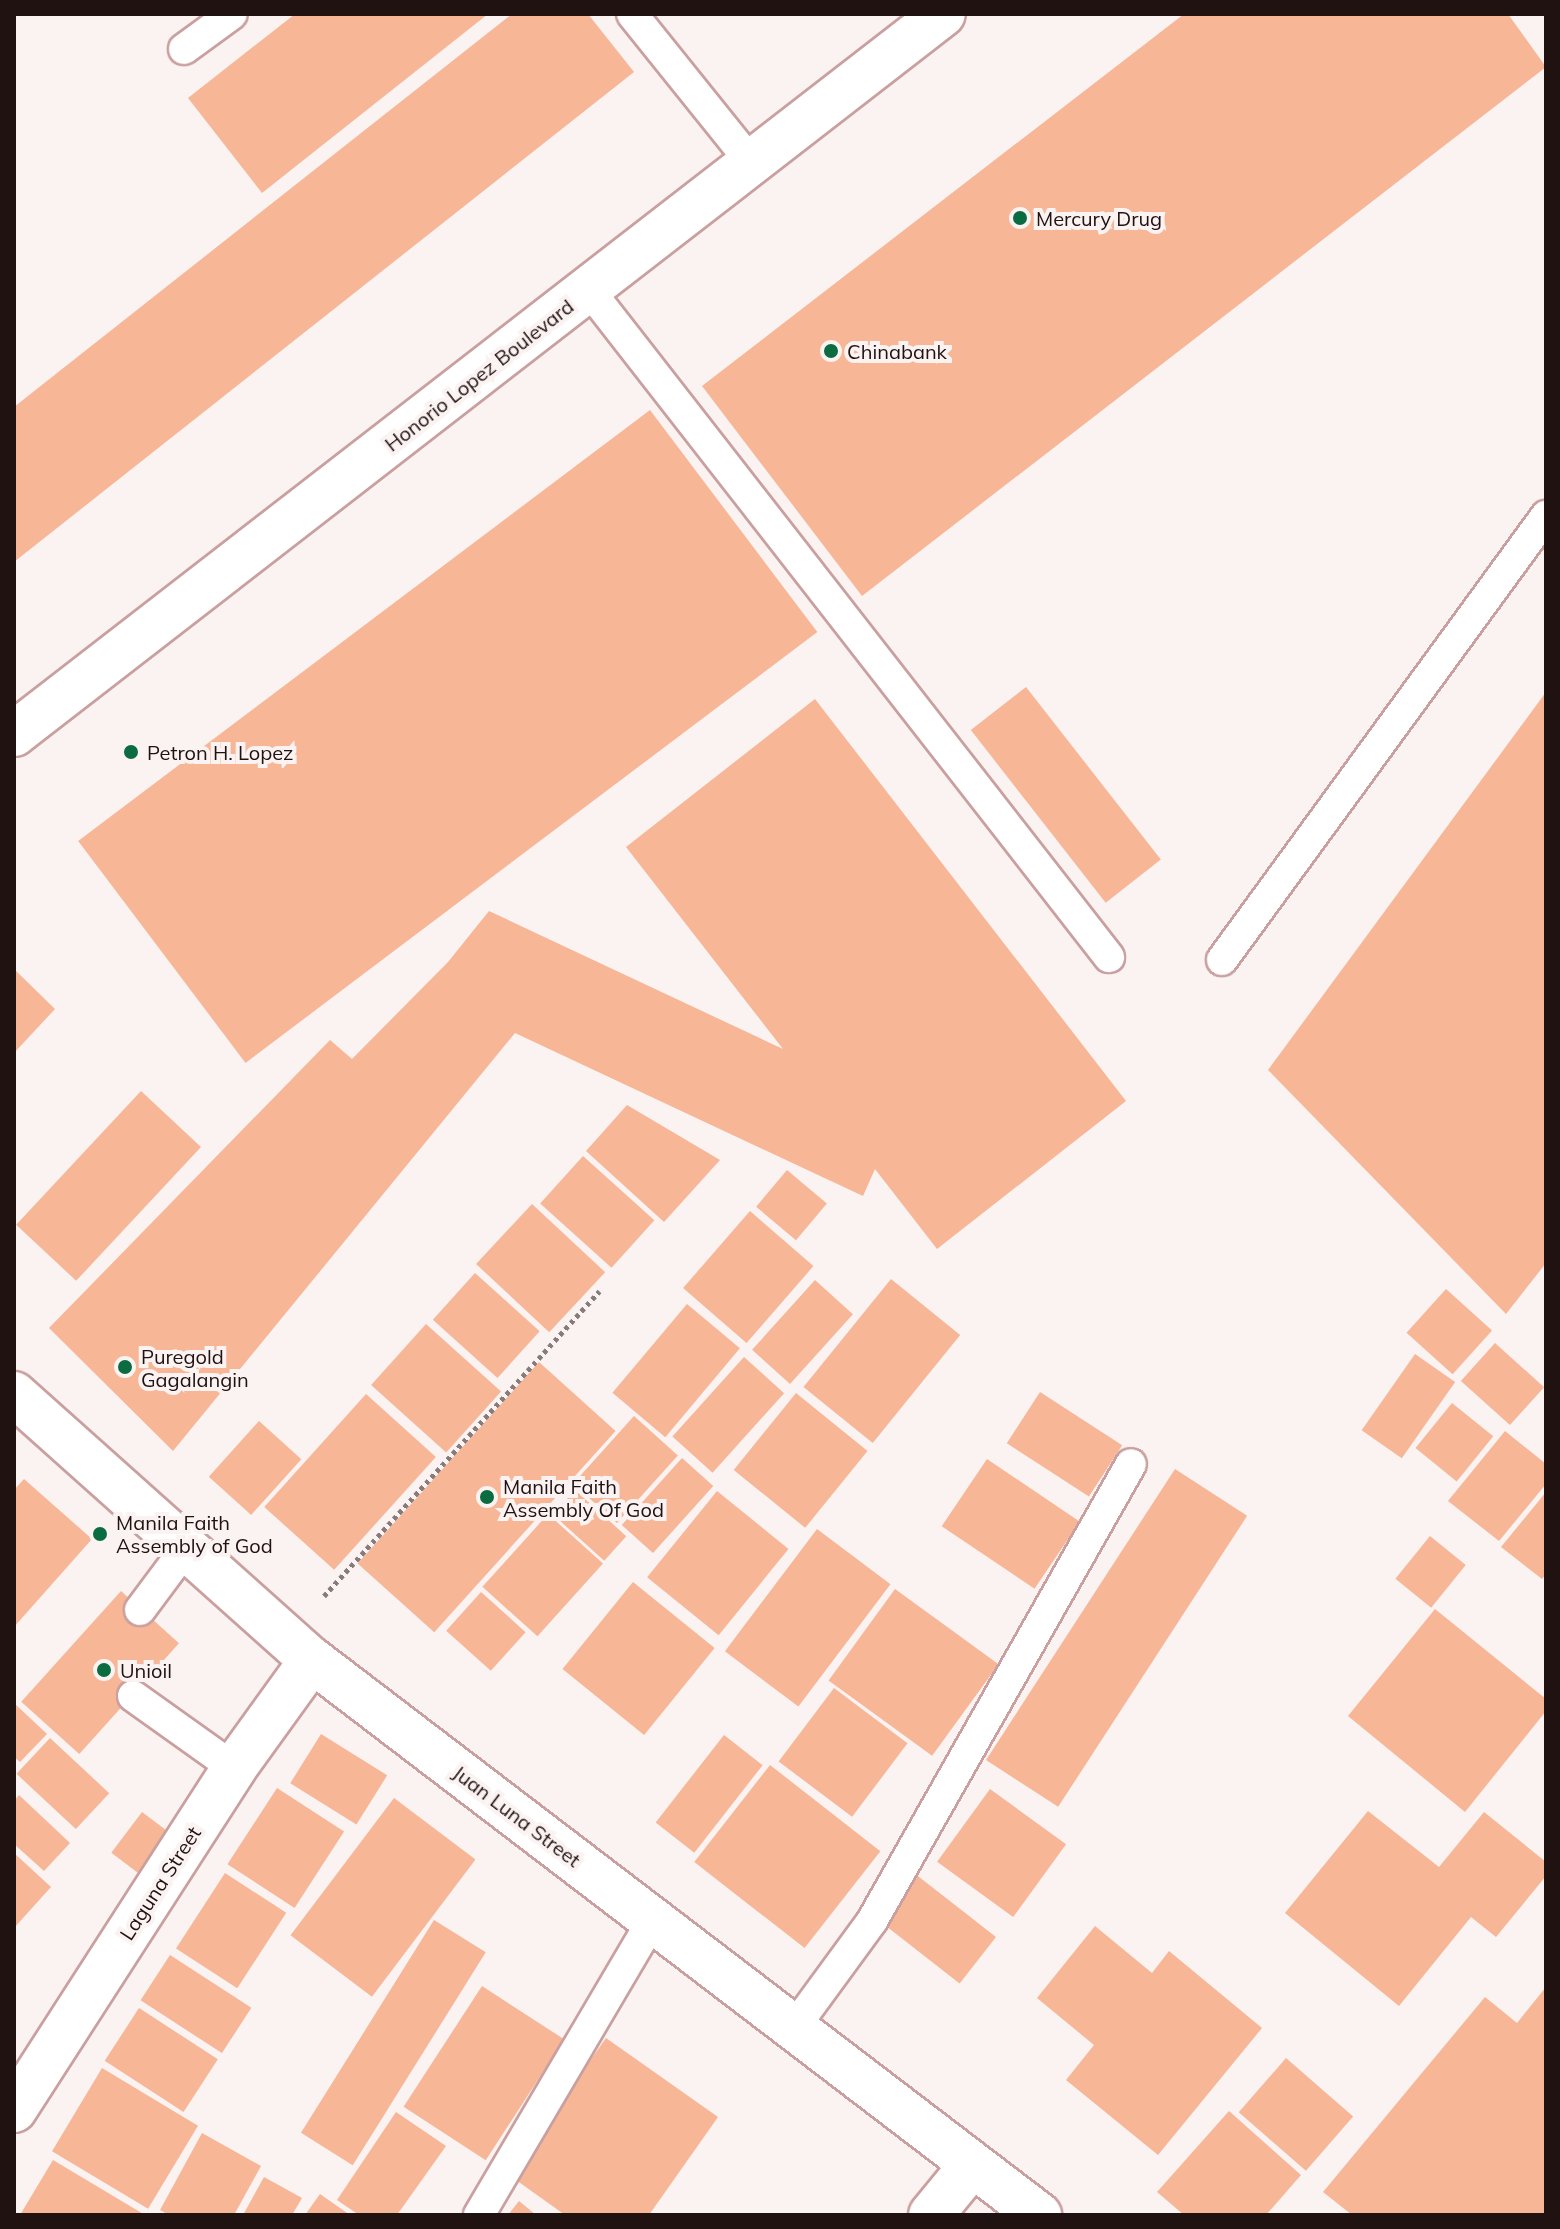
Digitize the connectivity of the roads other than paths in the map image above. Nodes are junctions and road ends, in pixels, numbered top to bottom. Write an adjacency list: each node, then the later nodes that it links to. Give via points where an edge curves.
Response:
1 (232, 14): 4 (lane)
2 (632, 14): 5 (lane)
3 (943, 14): 5 (main road, Honorio Lopez Boulevard)
4 (184, 49)
5 (752, 163): 6 (main road, Honorio Lopez Boulevard)
6 (589, 290): 8 (main road, Honorio Lopez Boulevard); 9 (lane)
7 (1546, 516): 10 (lane)
8 (14, 734)
9 (1109, 957)
10 (1222, 960)
11 (14, 1394): 13 (main road, Juan Luna Street)
12 (1131, 1464): 19 (lane, via 872,1921)
13 (184, 1551): 14 (lane); 15 (main road, Juan Luna Street)
14 (140, 1610)
15 (299, 1649): 17 (main road, Laguna Street); 18 (main road, Juan Luna Street)
16 (133, 1696): 17 (lane)
17 (234, 1768): 20 (main road, Laguna Street)
18 (653, 1920): 19 (main road, Juan Luna Street); 22 (lane)
19 (793, 2029): 21 (main road, Juan Luna Street)
20 (14, 2110)
21 (972, 2165): 23 (main road); 24 (main road, Juan Luna Street)
22 (479, 2215)
23 (931, 2215)
24 (1039, 2215)

